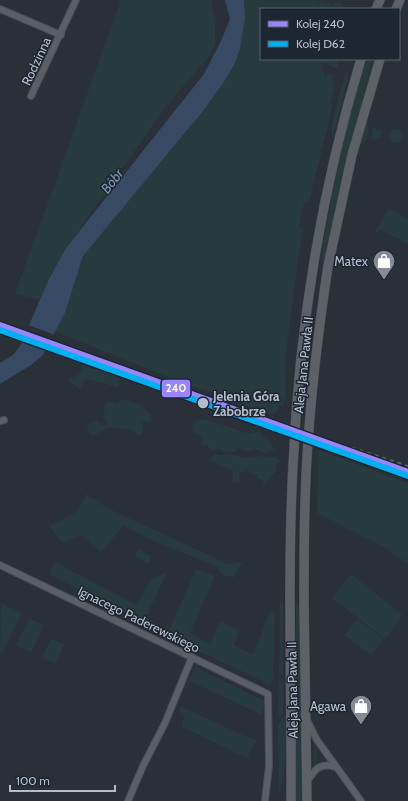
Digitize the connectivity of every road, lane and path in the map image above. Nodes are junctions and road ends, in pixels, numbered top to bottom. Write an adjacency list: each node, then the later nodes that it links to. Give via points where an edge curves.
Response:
1 (76, 0): 3 (street, Rodzinna)
2 (0, 9): 3 (street, Rodzinna)
3 (61, 35): 6 (street, Rodzinna)
4 (361, 60): 14 (main road, Aleja Jana Pawła II, via 333,162 303,345 295,427 291,516)
5 (380, 60): 9 (main road, Aleja Jana Pawła II, bridge, via 350,162 328,266 317,347 309,429 305,517)
6 (31, 96)
7 (0, 565): 8 (street, Ignacego Paderewskiego)
8 (192, 657): 12 (street, via 165,723); 13 (street, Ignacego Paderewskiego, via 268,694 269,770)
9 (305, 717): 10 (street, via 316,740); 11 (main road, Aleja Jana Pawła II)
10 (335, 766): 11 (street, via 319,767); 16 (street)
11 (307, 782): 15 (main road, Aleja Jana Pawła II)
12 (128, 801)
13 (265, 801)
14 (291, 801)
15 (307, 801)
16 (361, 801)

